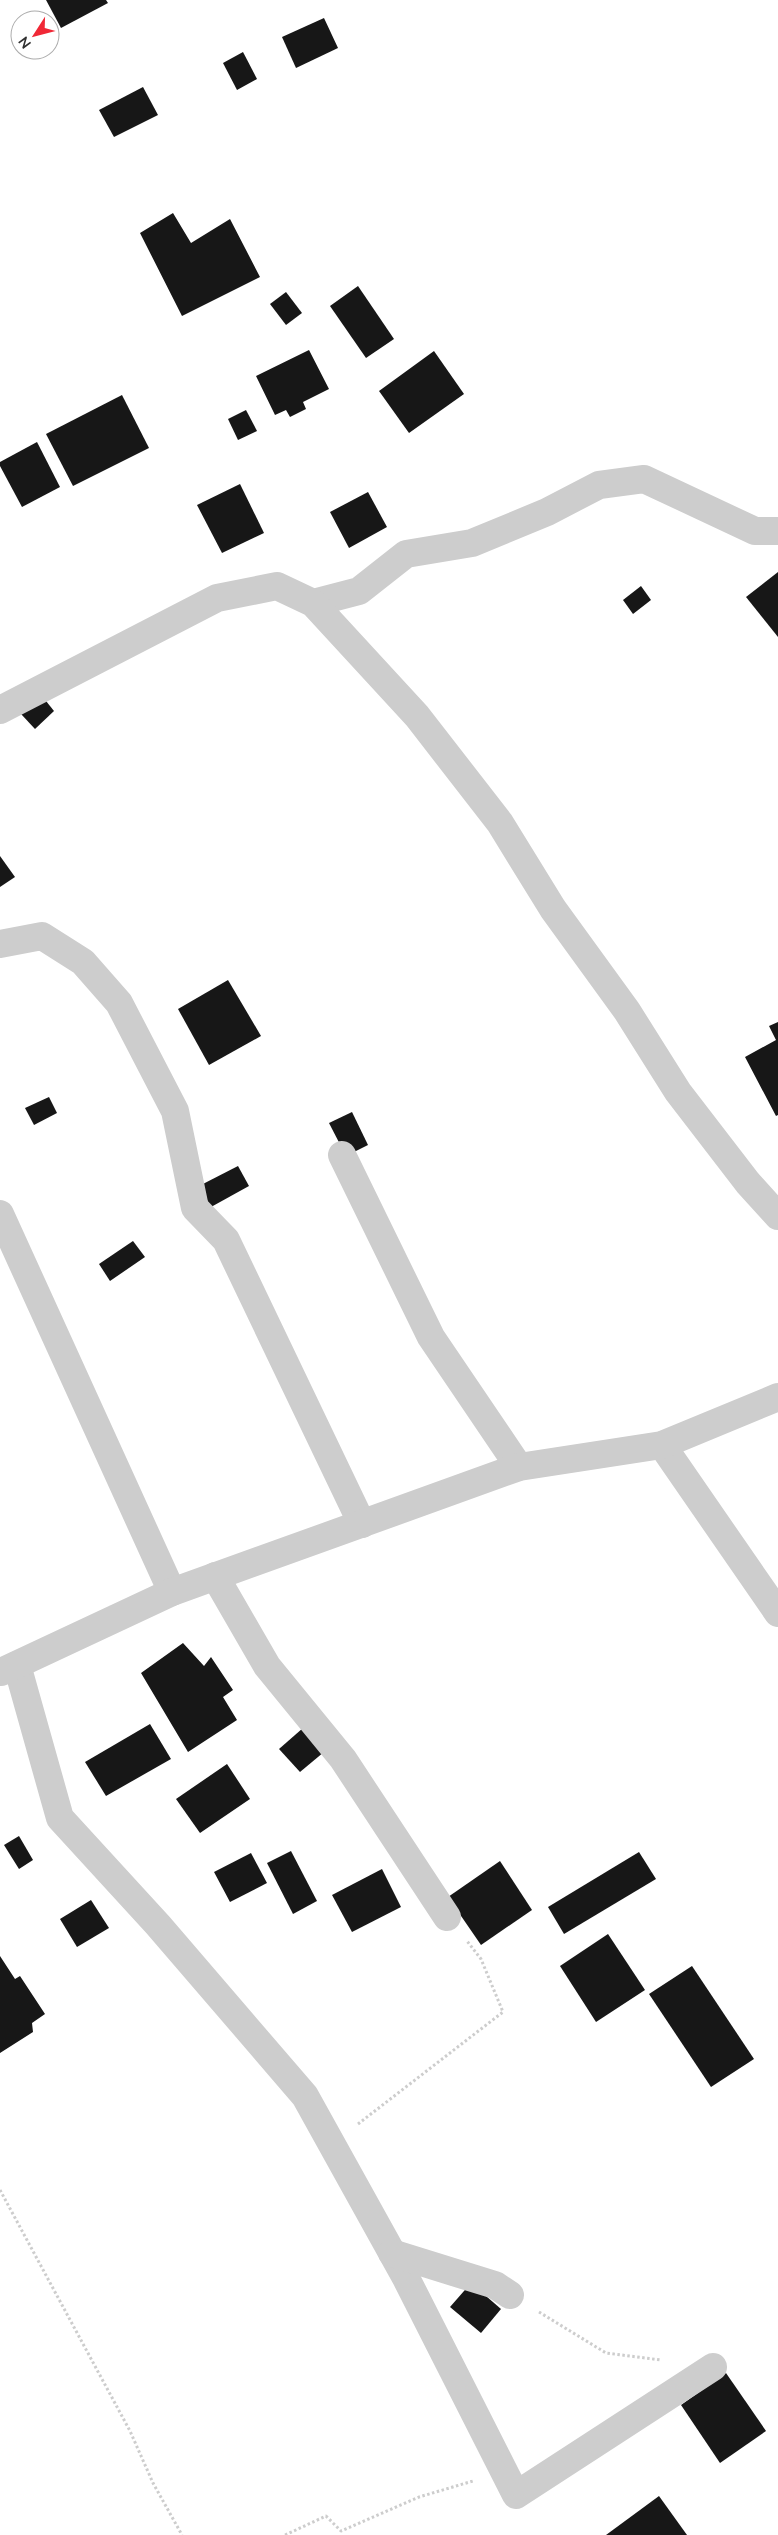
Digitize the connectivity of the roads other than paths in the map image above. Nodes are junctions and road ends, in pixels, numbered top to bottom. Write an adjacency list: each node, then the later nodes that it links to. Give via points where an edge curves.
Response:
1 (778, 531): 2 (street, via 755,531 644,478 599,486 472,543 406,554 359,591)
2 (313, 603): 3 (street, via 277,586 217,598); 7 (street, via 417,716 500,823 553,909 627,1011 678,1092 748,1183)
3 (0, 710)
4 (0, 944): 11 (street, via 42,936 83,962 119,1003 175,1111 195,1208 226,1240)
5 (342, 1155): 10 (street, via 432,1337)
6 (0, 1214): 13 (street)
7 (778, 1216)
8 (778, 1397): 9 (street)
9 (662, 1446): 10 (street); 14 (street)
10 (519, 1467): 11 (street)
11 (362, 1524): 12 (street)
12 (215, 1576): 13 (street); 16 (street, via 267,1666 343,1759)
13 (172, 1592): 15 (street)
14 (778, 1613)
15 (8, 1669): 17 (street, via 60,1818 158,1925 305,2096)
16 (447, 1916)
17 (392, 2253): 18 (street, via 495,2285); 19 (street, via 516,2495)
18 (510, 2295)
19 (713, 2366)

